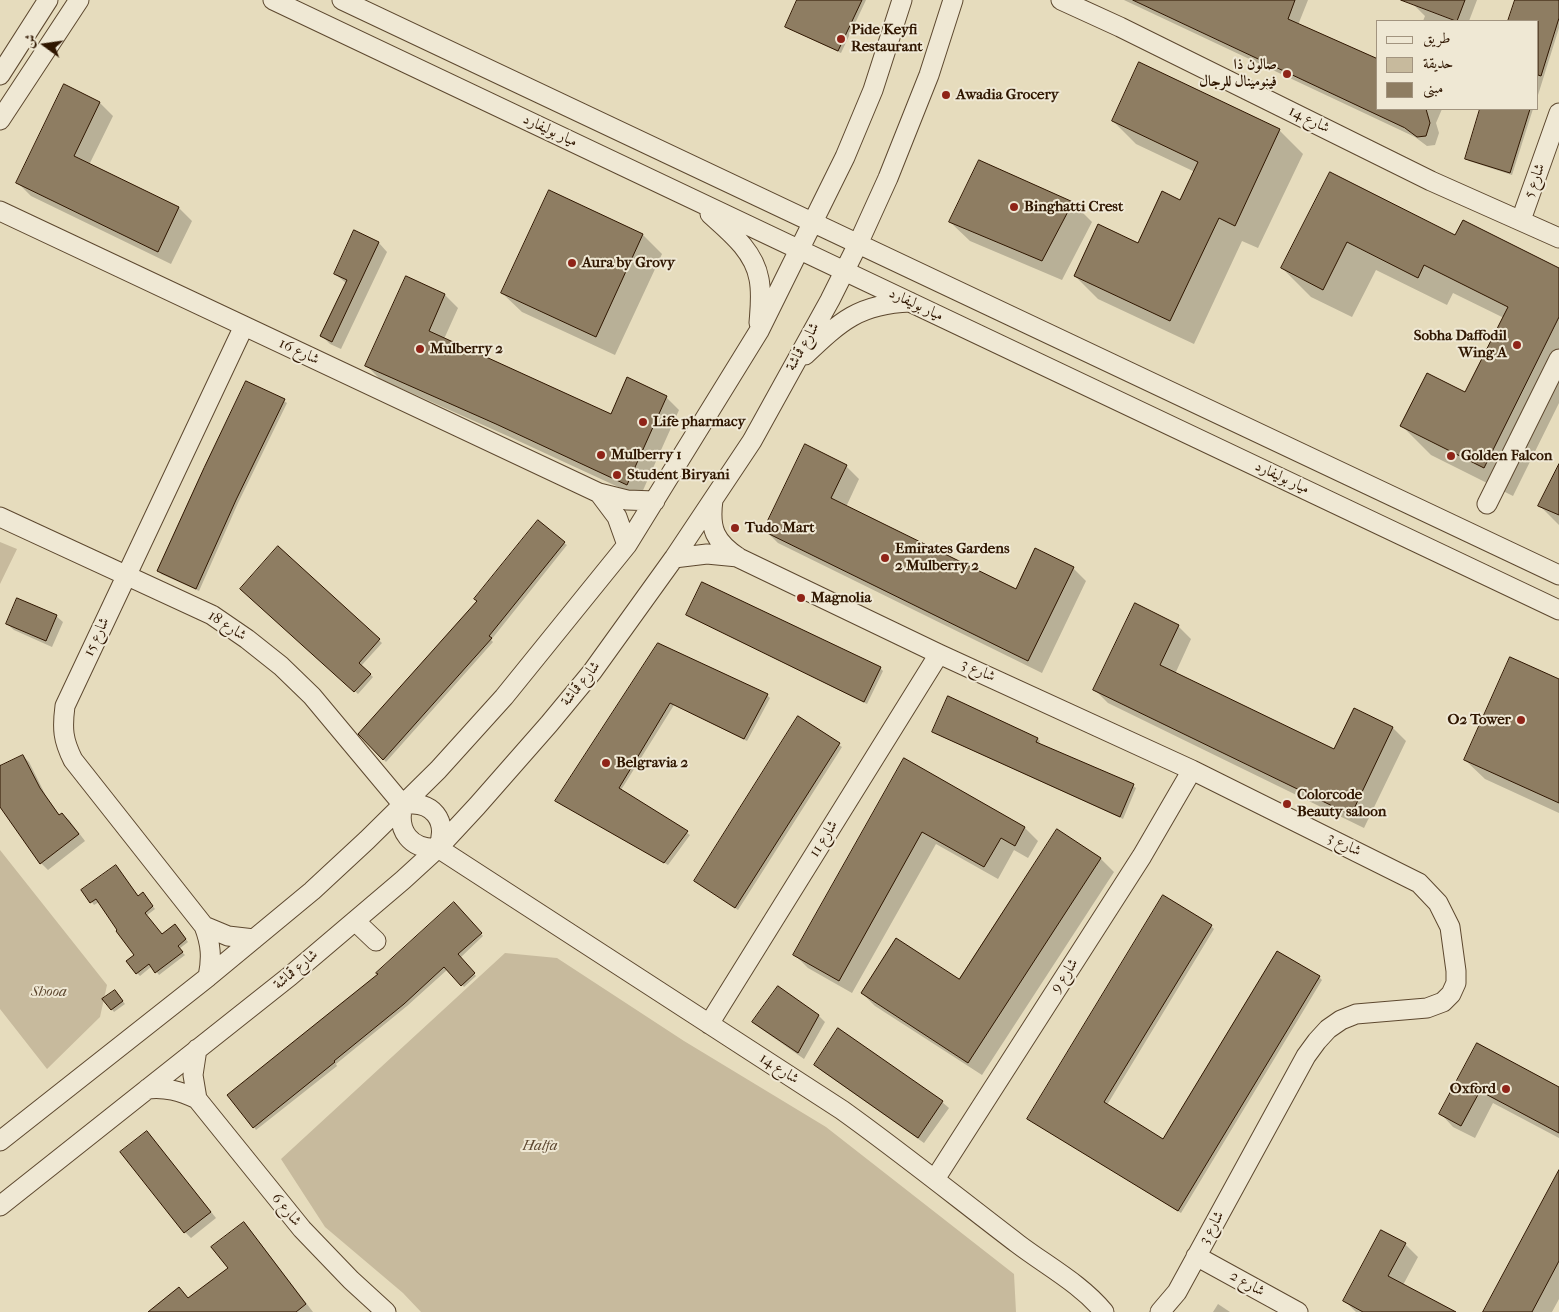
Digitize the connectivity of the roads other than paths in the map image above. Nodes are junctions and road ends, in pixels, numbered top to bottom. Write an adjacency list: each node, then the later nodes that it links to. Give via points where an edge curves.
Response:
1 (48, 0): 8 (street)
2 (79, 0): 10 (street)
3 (273, 0): 11 (street, ميار بوليفارد)
4 (342, 0): 14 (street, ميار بوليفارد)
5 (902, 0): 14 (street, via 873,90)
6 (953, 0): 16 (street, شارع قماشة, via 929,75)
7 (1064, 1): 13 (street, شارع 14, via 1431,181)
8 (0, 75)
9 (1559, 113): 13 (street, شارع 5)
10 (0, 120)
11 (697, 201): 17 (street, ميار بوليفارد); 21 (street, via 734,236 754,263 761,296)
12 (0, 211): 20 (street, شارع 16)
13 (1521, 220): 15 (street, شارع 14)
14 (813, 223): 16 (street, ميار بوليفارد); 17 (street)
15 (1559, 238)
16 (858, 244): 18 (street, شارع قماشة); 32 (street, ميار بوليفارد)
17 (800, 250): 18 (street, ميار بوليفارد); 21 (street)
18 (844, 271): 19 (street, ميار بوليفارد); 23 (street, شارع قماشة)
19 (911, 302): 23 (street, via 867,308 847,318); 34 (street, ميار بوليفارد)
20 (244, 326): 24 (street, شارع 16); 33 (street, شارع 15)
21 (759, 331): 26 (street)
22 (1559, 360): 27 (street)
23 (791, 368): 25 (street, شارع قماشة, via 752,441)
24 (599, 493): 26 (street, شارع 16, via 627,500); 29 (street, شارع 16, via 617,517)
25 (713, 500): 30 (street, شارع قماشة); 31 (street, شارع 3, via 711,517 715,534 725,548)
26 (655, 501): 29 (street)
27 (1487, 504)
28 (0, 517): 33 (street, شارع 18)
29 (627, 545): 37 (street, via 504,697)
30 (674, 558): 31 (street, شارع 3, via 707,554); 38 (street, شارع قماشة, via 580,687)
31 (739, 558): 35 (street, شارع 3)
32 (1559, 575)
33 (126, 576): 37 (street, شارع 18, via 212,615 281,666 312,696); 40 (street, شارع 15, via 65,706 62,725 65,743 73,760)
34 (1559, 610)
35 (939, 654): 36 (street, شارع 3); 44 (street, شارع 11)
36 (1192, 770): 49 (street, شارع 9, via 1142,856); 51 (street, شارع 3, via 1419,884 1438,903 1450,927 1456,971 1456,983 1443,1002 1428,1008 1356,1014 1341,1020 1317,1041)
37 (403, 804): 38 (street, via 401,822 408,837 422,847); 38 (street, via 426,806 438,817 443,832); 41 (street, via 312,891)
38 (438, 848): 39 (street, شارع قماشة); 44 (street, شارع 14)
39 (355, 921): 42 (street); 45 (street, شارع قماشة)
40 (204, 926): 41 (street, شارع 15, via 228,936); 43 (street, شارع 15, via 211,951)
41 (254, 940): 43 (street)
42 (376, 942)
43 (208, 977): 48 (street)
44 (709, 1024): 49 (street, شارع 14, via 842,1110)
45 (197, 1049): 46 (street, شارع قماشة); 47 (street, via 193,1074)
46 (147, 1089): 47 (street, شارع 6, via 173,1089); 50 (street, شارع قماشة)
47 (197, 1100): 52 (street, شارع 6, via 302,1229)
48 (0, 1140)
49 (935, 1180): 53 (street, شارع 14, via 1093,1299)
50 (0, 1206)
51 (1196, 1256): 54 (street, شارع 3, via 1177,1292); 55 (street, شارع 2)
52 (377, 1309)
53 (1104, 1312)
54 (1160, 1312)
55 (1298, 1312)

